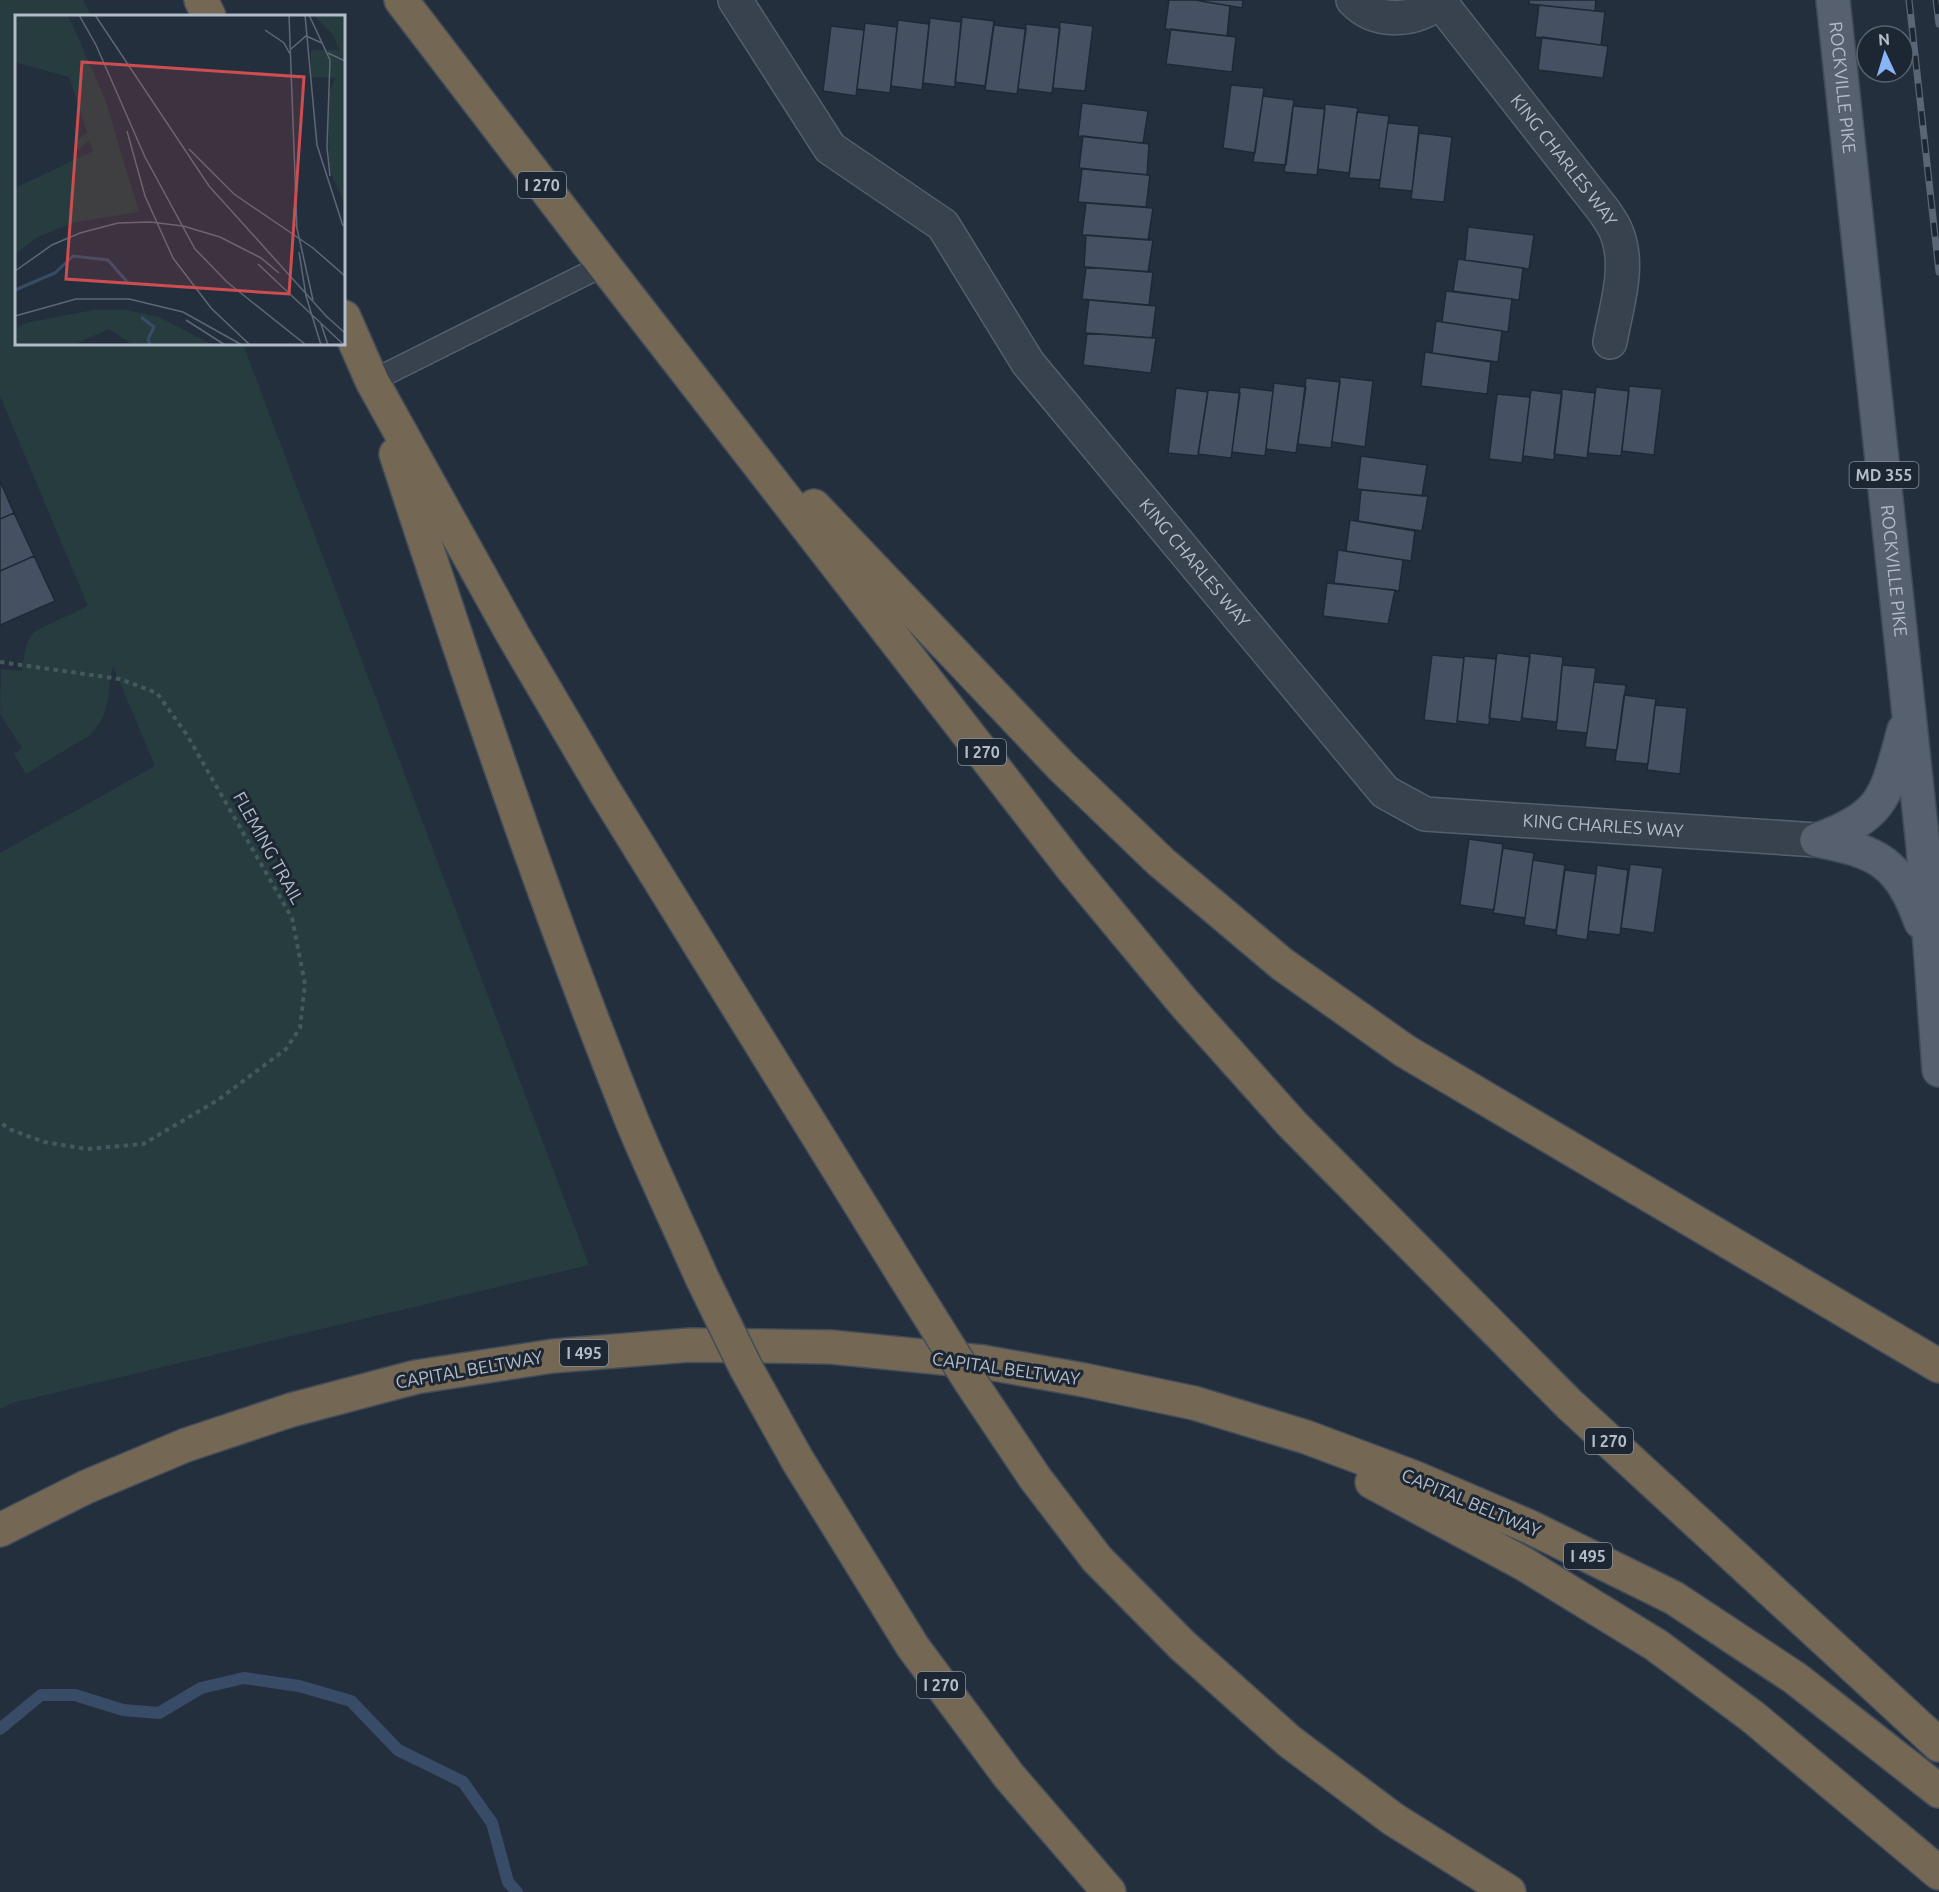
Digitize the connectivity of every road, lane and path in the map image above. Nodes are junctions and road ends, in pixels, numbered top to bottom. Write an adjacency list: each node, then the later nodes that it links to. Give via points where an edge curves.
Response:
1 (201, 0): 7 (highway)
2 (401, 0): 8 (highway, I 270)
3 (735, 0): 15 (street, KING CHARLES WAY, via 830,148 943,225 1028,363 1385,792 1425,814)
4 (1353, 0): 6 (street, KING CHARLES WAY, via 1372,13 1389,17 1425,12)
5 (1833, 0): 14 (main road, ROCKVILLE PIKE / MD 355)
6 (1440, 1): 10 (street, KING CHARLES WAY, via 1616,231 1622,254 1621,277)
7 (208, 15)
8 (604, 265): 11 (highway, I 270); 12 (lane)
9 (345, 319): 12 (highway, I 270)
10 (1610, 342)
11 (684, 369): 19 (highway, via 1061,765 1161,862 1282,964 1405,1051); 22 (highway, I 270, via 1072,868 1284,1115 1569,1404)
12 (372, 381): 25 (highway, I 270, bridge, via 465,663 564,940 633,1122 702,1278 798,1461 913,1647 1009,1776); 26 (highway, bridge, via 604,790 970,1381 1035,1478 1105,1566 1182,1645 1288,1741 1393,1819)
13 (0, 662): 18 (path, FLEMING TRAIL, via 120,679 157,693 187,735 292,918 305,984 300,1028 286,1049 227,1094 143,1144 87,1149 44,1142)
14 (1909, 712): 15 (main road, via 1890,784 1881,800 1847,828); 16 (main road, ROCKVILLE PIKE / MD 355)
15 (1817, 840): 16 (main road, via 1863,851 1890,867 1908,891)
16 (1930, 950): 17 (main road, ROCKVILLE PIKE / MD 355)
17 (1939, 1071)
18 (0, 1122)
19 (1939, 1366)
20 (1194, 1403): 21 (highway, CAPITAL BELTWAY / I 495, via 983,1362 831,1347 690,1346 553,1356 416,1377 291,1410 186,1445 86,1487); 23 (highway, CAPITAL BELTWAY / I 495, via 1306,1437 1413,1477 1530,1527 1674,1598 1795,1678); 24 (highway, via 1298,1446 1396,1493 1524,1564 1656,1645 1753,1717)
21 (0, 1530)
22 (1939, 1745)
23 (1939, 1791)
24 (1939, 1873)
25 (1109, 1892)
26 (1509, 1892)

